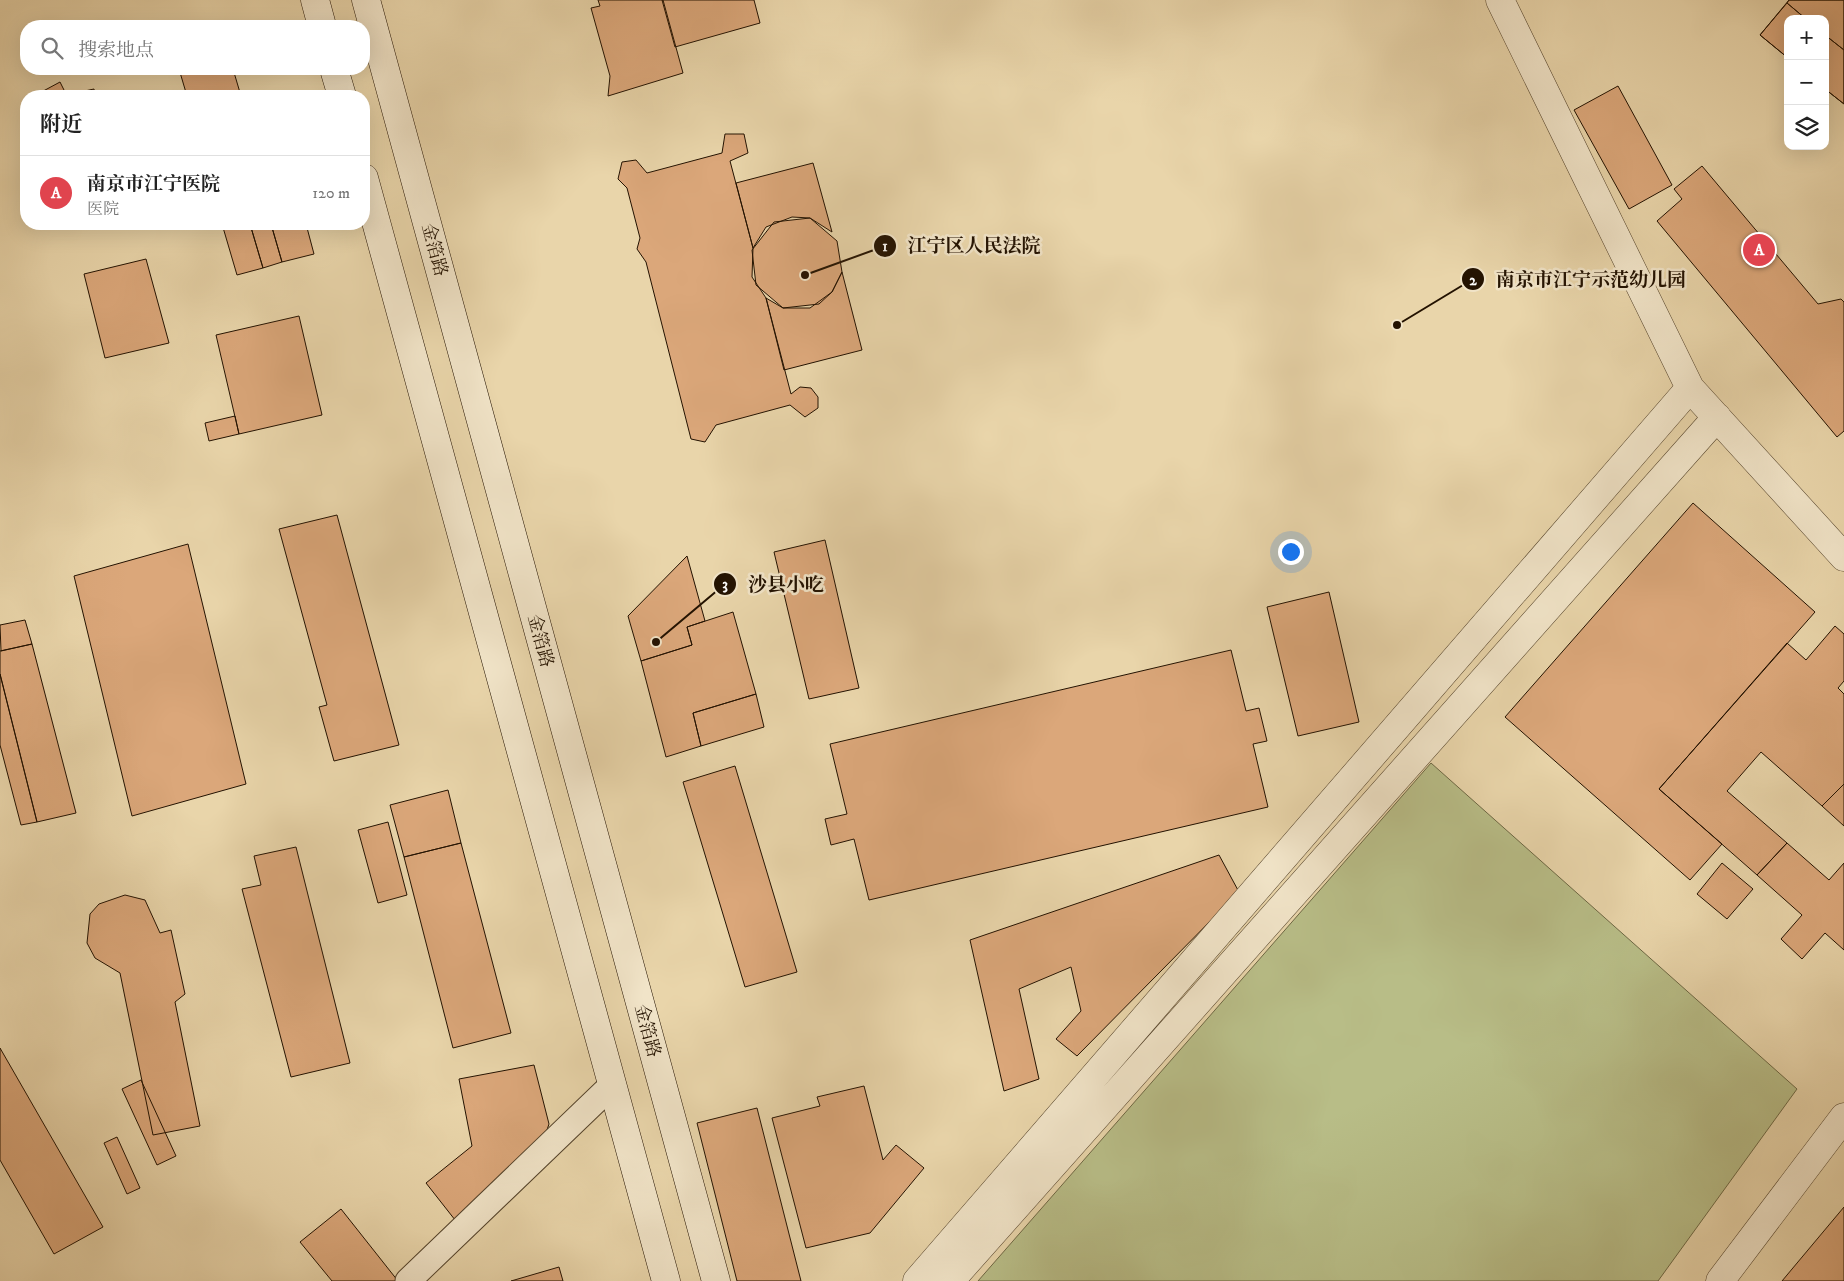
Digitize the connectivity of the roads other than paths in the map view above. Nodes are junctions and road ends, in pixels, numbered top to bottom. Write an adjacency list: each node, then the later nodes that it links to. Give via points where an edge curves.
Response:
1 (315, 0): 4 (street)
2 (366, 0): 15 (street, 金箔路)
3 (1500, 0): 8 (street)
4 (320, 20)
5 (336, 75): 6 (street)
6 (340, 90)
7 (370, 200): 11 (street)
8 (1690, 388): 9 (street); 16 (street)
9 (1717, 417): 10 (street); 17 (street)
10 (1844, 557)
11 (612, 1085): 13 (street); 14 (street)
12 (1844, 1117): 18 (street)
13 (408, 1281)
14 (666, 1281)
15 (716, 1281)
16 (917, 1281)
17 (950, 1281)
18 (1720, 1281)

